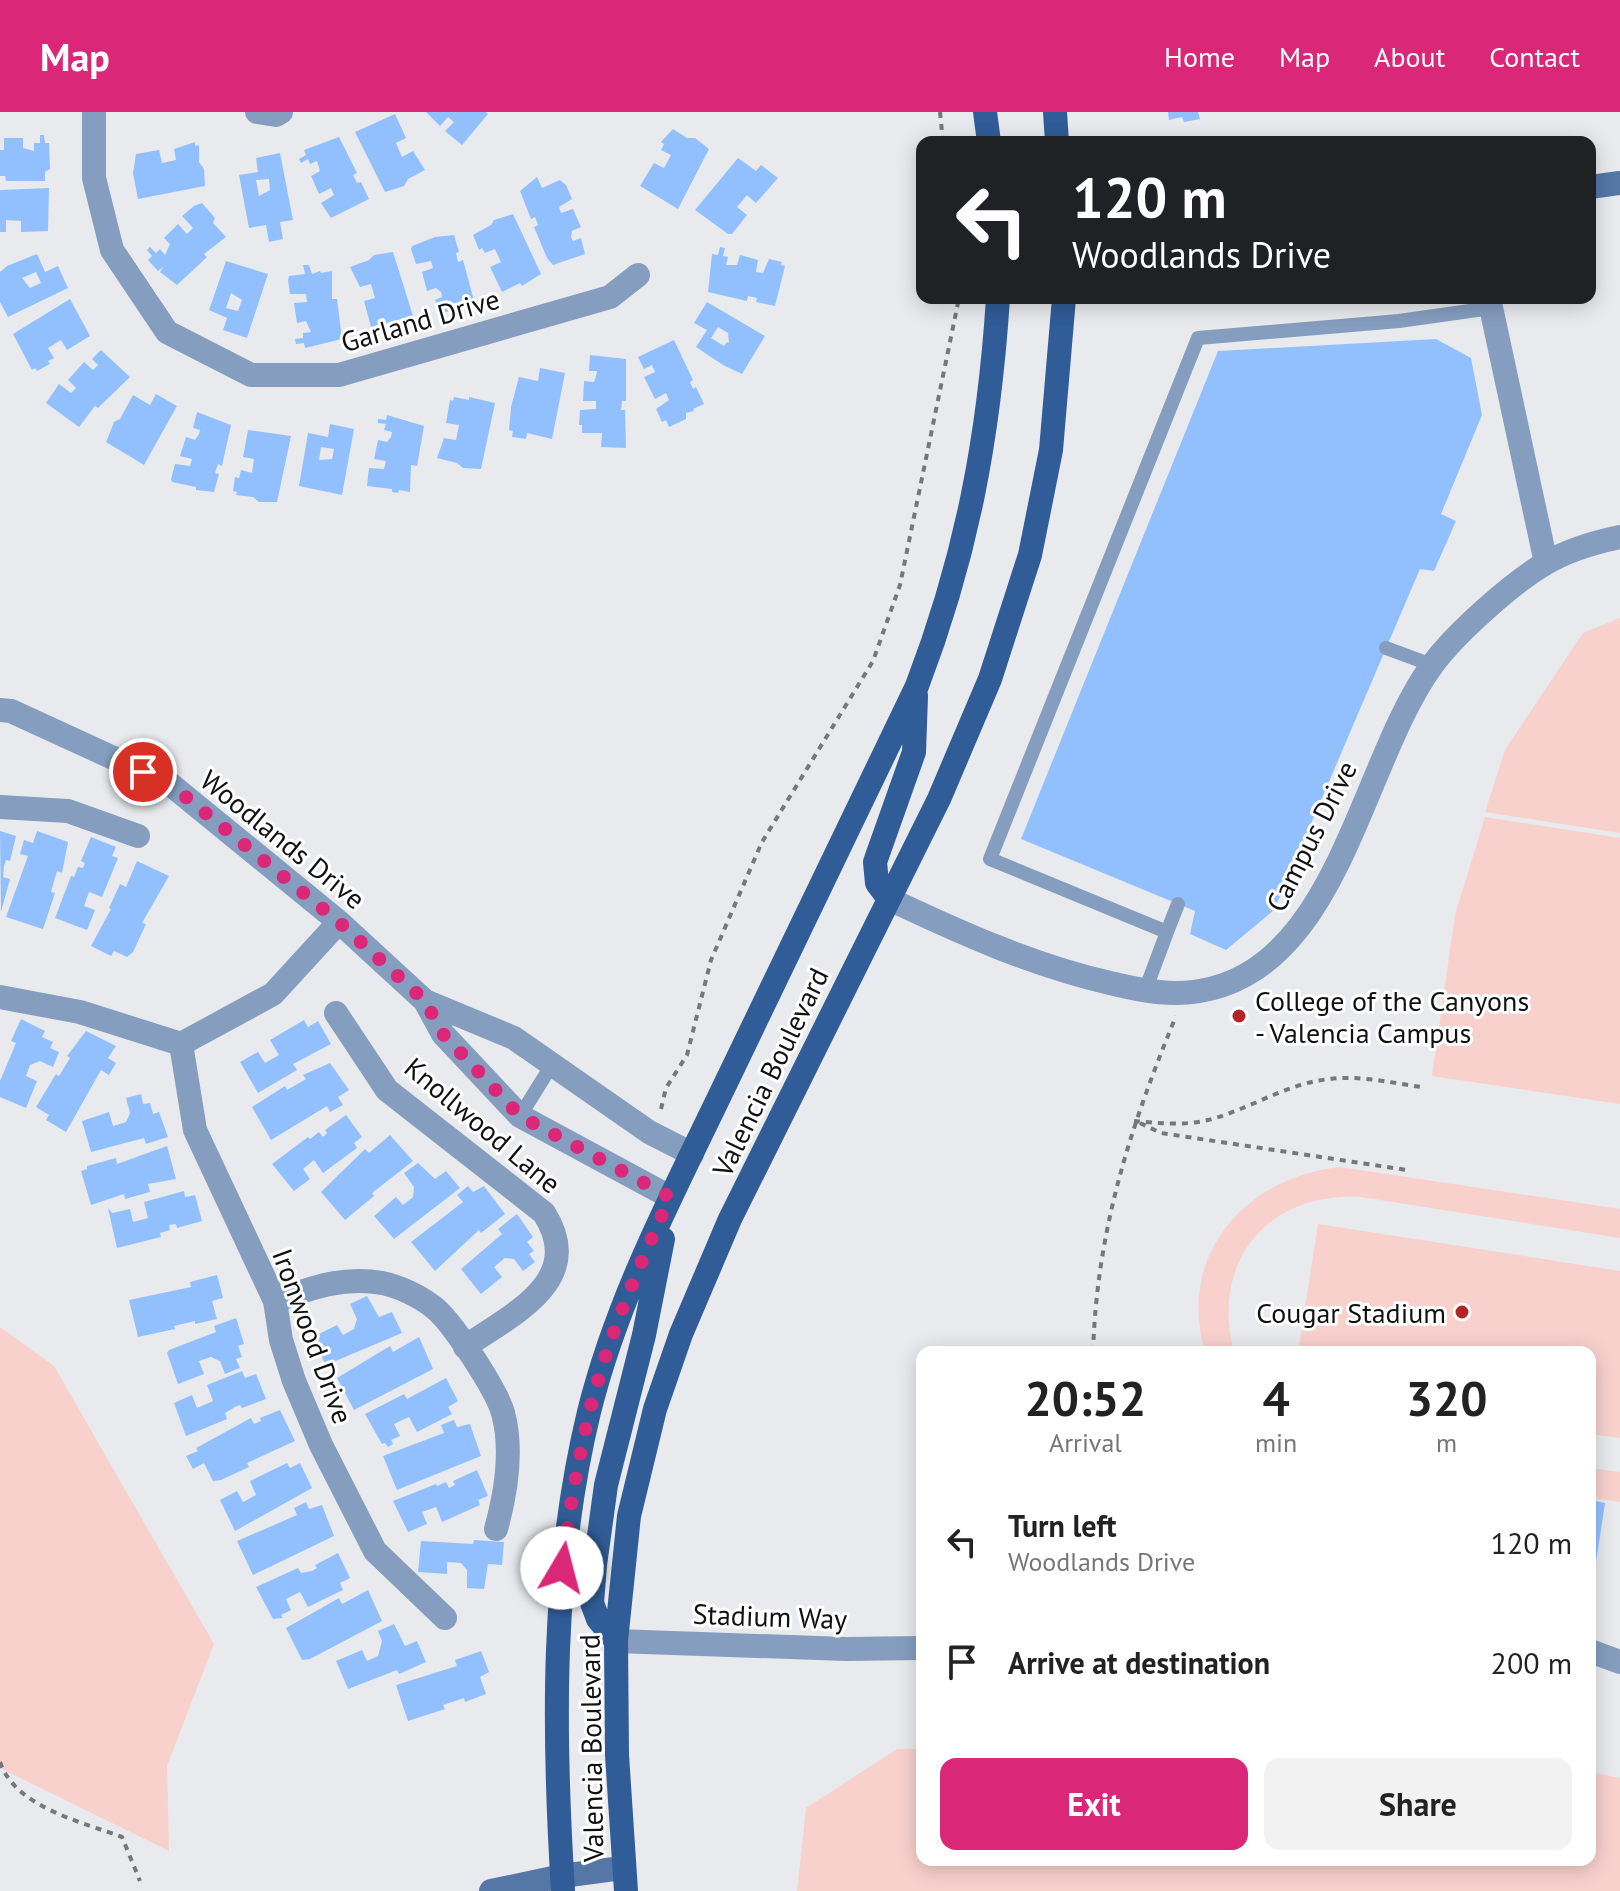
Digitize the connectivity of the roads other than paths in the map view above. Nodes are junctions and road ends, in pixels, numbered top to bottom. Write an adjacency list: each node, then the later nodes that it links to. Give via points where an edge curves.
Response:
1 (94, 112): 10 (street, Garland Drive, via 94,178 112,250 167,332 251,375 339,375 610,297)
2 (257, 112): 3 (street)
3 (281, 112)
4 (985, 112): 6 (main road)
5 (1055, 112): 7 (main road)
6 (988, 136)
7 (1057, 136)
8 (1620, 183): 9 (street)
9 (1596, 186)
10 (638, 275)
11 (997, 304): 19 (main road, Valencia Boulevard, via 984,441 965,540)
12 (1063, 304): 23 (main road, Valencia Boulevard, via 1051,450 1030,555 990,679)
13 (1485, 304): 26 (lane, via 1399,321 1198,338 990,859)
14 (1490, 304): 16 (street)
15 (1620, 537): 16 (street, Campus Drive)
16 (1546, 563): 18 (street, Campus Drive, via 1461,633)
17 (1386, 648): 18 (lane)
18 (1432, 665): 27 (street, Campus Drive, via 1309,915 1286,945 1253,973 1219,986 1190,992)
19 (917, 686): 23 (main road, via 914,752 875,862 877,883); 34 (main road, Valencia Boulevard)
20 (0, 710): 25 (street, Woodlands Drive, via 170,784)
21 (0, 807): 22 (street, via 68,811)
22 (138, 836)
23 (889, 899): 27 (street, Campus Drive, via 1006,952); 40 (main road, Valencia Boulevard, via 730,1219 681,1334 655,1409 629,1516)
24 (1178, 904): 26 (lane)
25 (339, 922): 29 (street, Woodlands Drive); 31 (street, via 273,994)
26 (1167, 932): 27 (lane)
27 (1145, 991)
28 (0, 997): 31 (street, via 80,1012)
29 (425, 1001): 32 (street, Woodlands Drive, via 514,1038); 33 (street, Woodlands Drive, via 443,1034)
30 (336, 1013): 37 (street, Knollwood Lane, via 387,1090 544,1213 553,1227 557,1260 547,1285)
31 (181, 1044): 36 (street, Ironwood Drive, via 195,1130)
32 (553, 1063): 33 (lane); 34 (street, Woodlands Drive, via 649,1132)
33 (520, 1116): 35 (street, Woodlands Drive)
34 (692, 1154): 35 (main road, Valencia Boulevard)
35 (670, 1197): 40 (main road, via 644,1335 606,1485 595,1565 592,1603); 45 (main road, Valencia Boulevard, via 601,1369 568,1525 556,1664)
36 (275, 1301): 37 (street, via 334,1282 383,1283 434,1307); 39 (street, Ironwood Drive, via 294,1381 375,1551)
37 (465, 1347): 38 (street, via 503,1413 504,1502)
38 (496, 1529)
39 (445, 1618)
40 (616, 1641): 41 (street, Stadium Way); 44 (main road, Valencia Boulevard)
41 (916, 1648)
42 (1596, 1653): 43 (street)
43 (1620, 1662)
44 (624, 1880): 45 (street)
45 (562, 1884): 46 (street)
46 (491, 1891)

